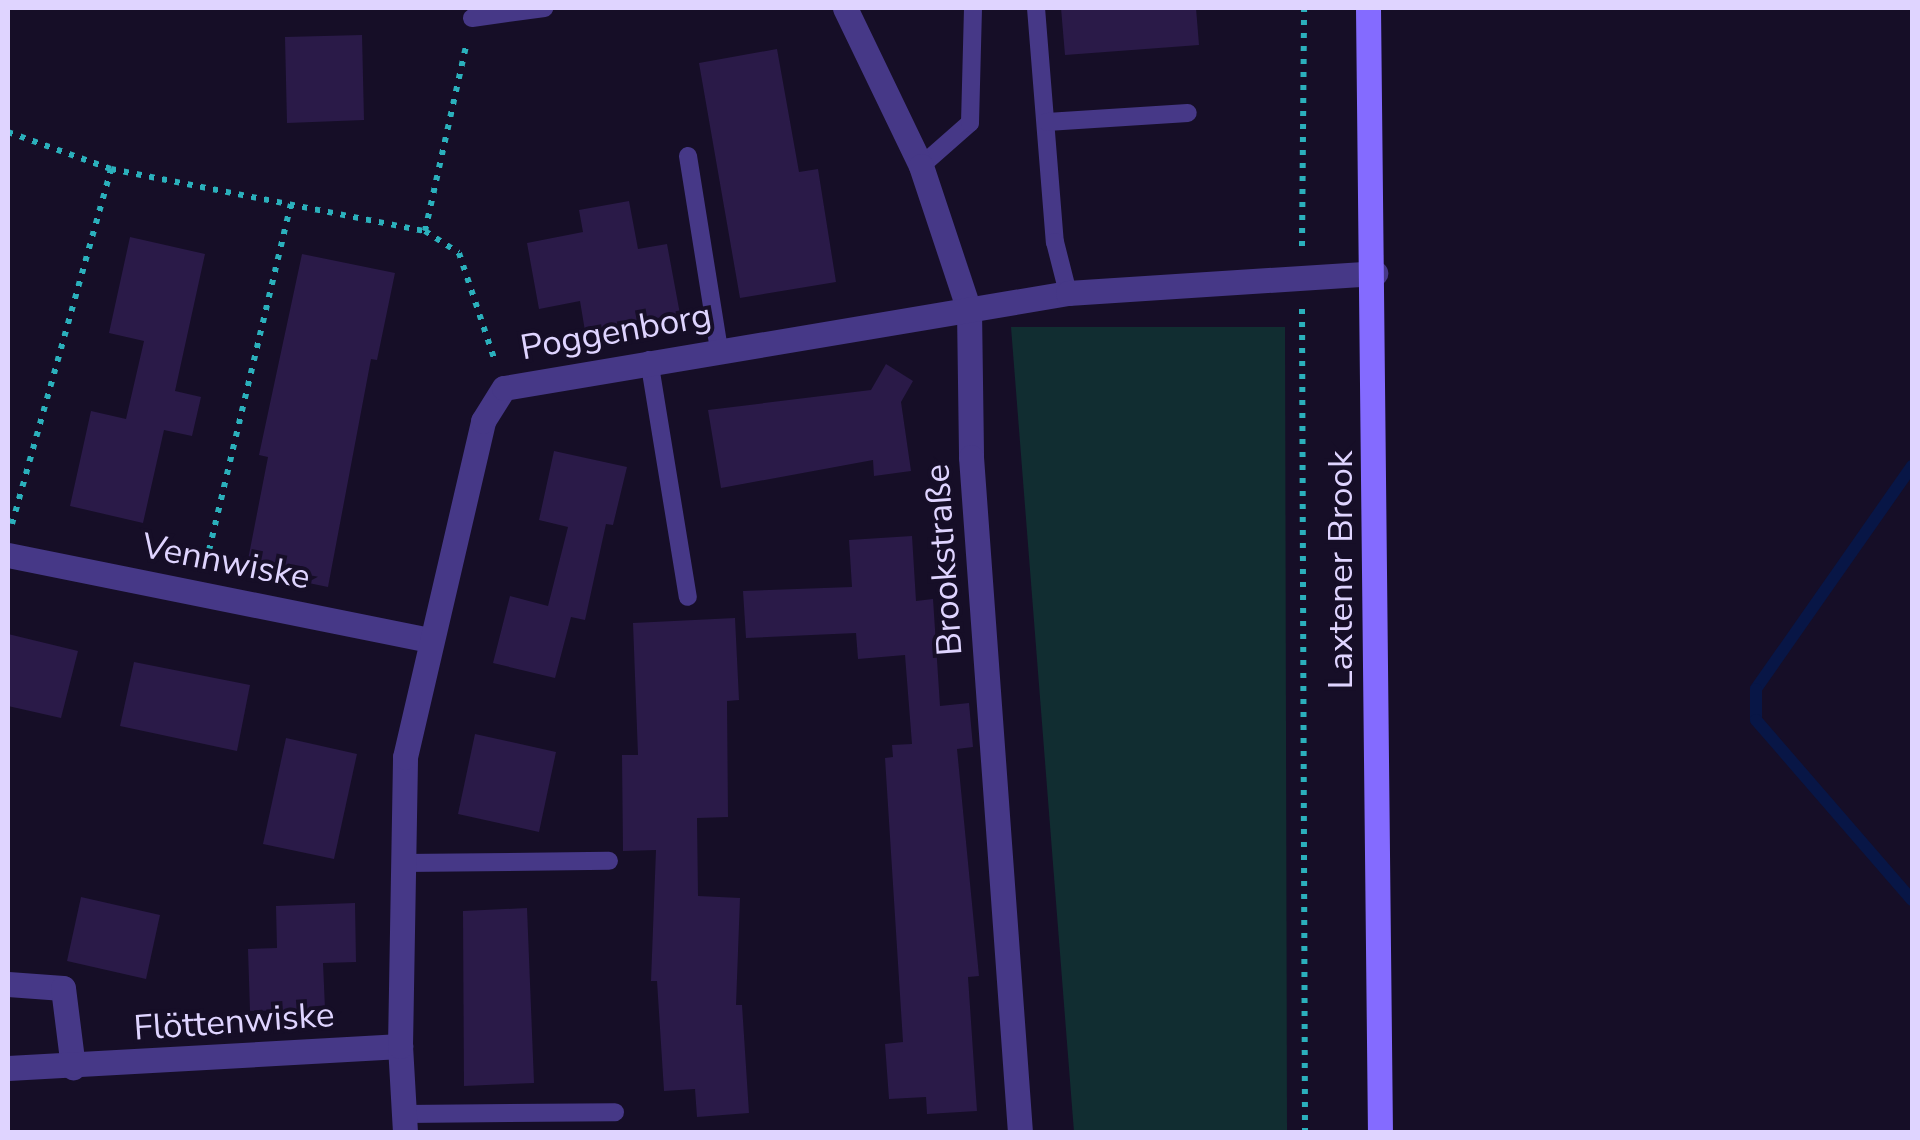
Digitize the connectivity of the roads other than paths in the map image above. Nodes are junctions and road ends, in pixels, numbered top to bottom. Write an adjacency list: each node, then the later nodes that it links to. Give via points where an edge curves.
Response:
1 (544, 8): 6 (lane)
2 (844, 8): 10 (street, Brookstraße)
3 (973, 8): 10 (lane, via 970,123)
4 (1036, 8): 8 (lane)
5 (1368, 8): 11 (street, Laxtener Brook)
6 (472, 18)
7 (1188, 114): 8 (lane)
8 (1047, 122): 12 (lane, via 1055,242)
9 (688, 156): 14 (lane)
10 (920, 166): 13 (street, Brookstraße)
11 (1374, 273): 12 (street, Poggenborg); 28 (street, Laxtener Brook)
12 (1068, 293): 13 (street, Poggenborg)
13 (969, 310): 14 (street, Poggenborg); 27 (street, Brookstraße, via 971,457)
14 (719, 350): 15 (street, Poggenborg)
15 (649, 360): 17 (lane); 18 (street, Poggenborg, via 504,388 482,420)
16 (8, 555): 18 (street, Vennwiske)
17 (688, 597)
18 (430, 640): 20 (street, Poggenborg, via 405,757)
19 (609, 860): 20 (lane)
20 (403, 863): 22 (street, Poggenborg)
21 (8, 984): 23 (street, via 63,988)
22 (400, 1046): 23 (street, Flöttenwiske); 26 (street, Poggenborg)
23 (73, 1067): 24 (street, Flöttenwiske)
24 (8, 1068)
25 (615, 1112): 26 (lane)
26 (405, 1123)
27 (1020, 1132)
28 (1380, 1132)

